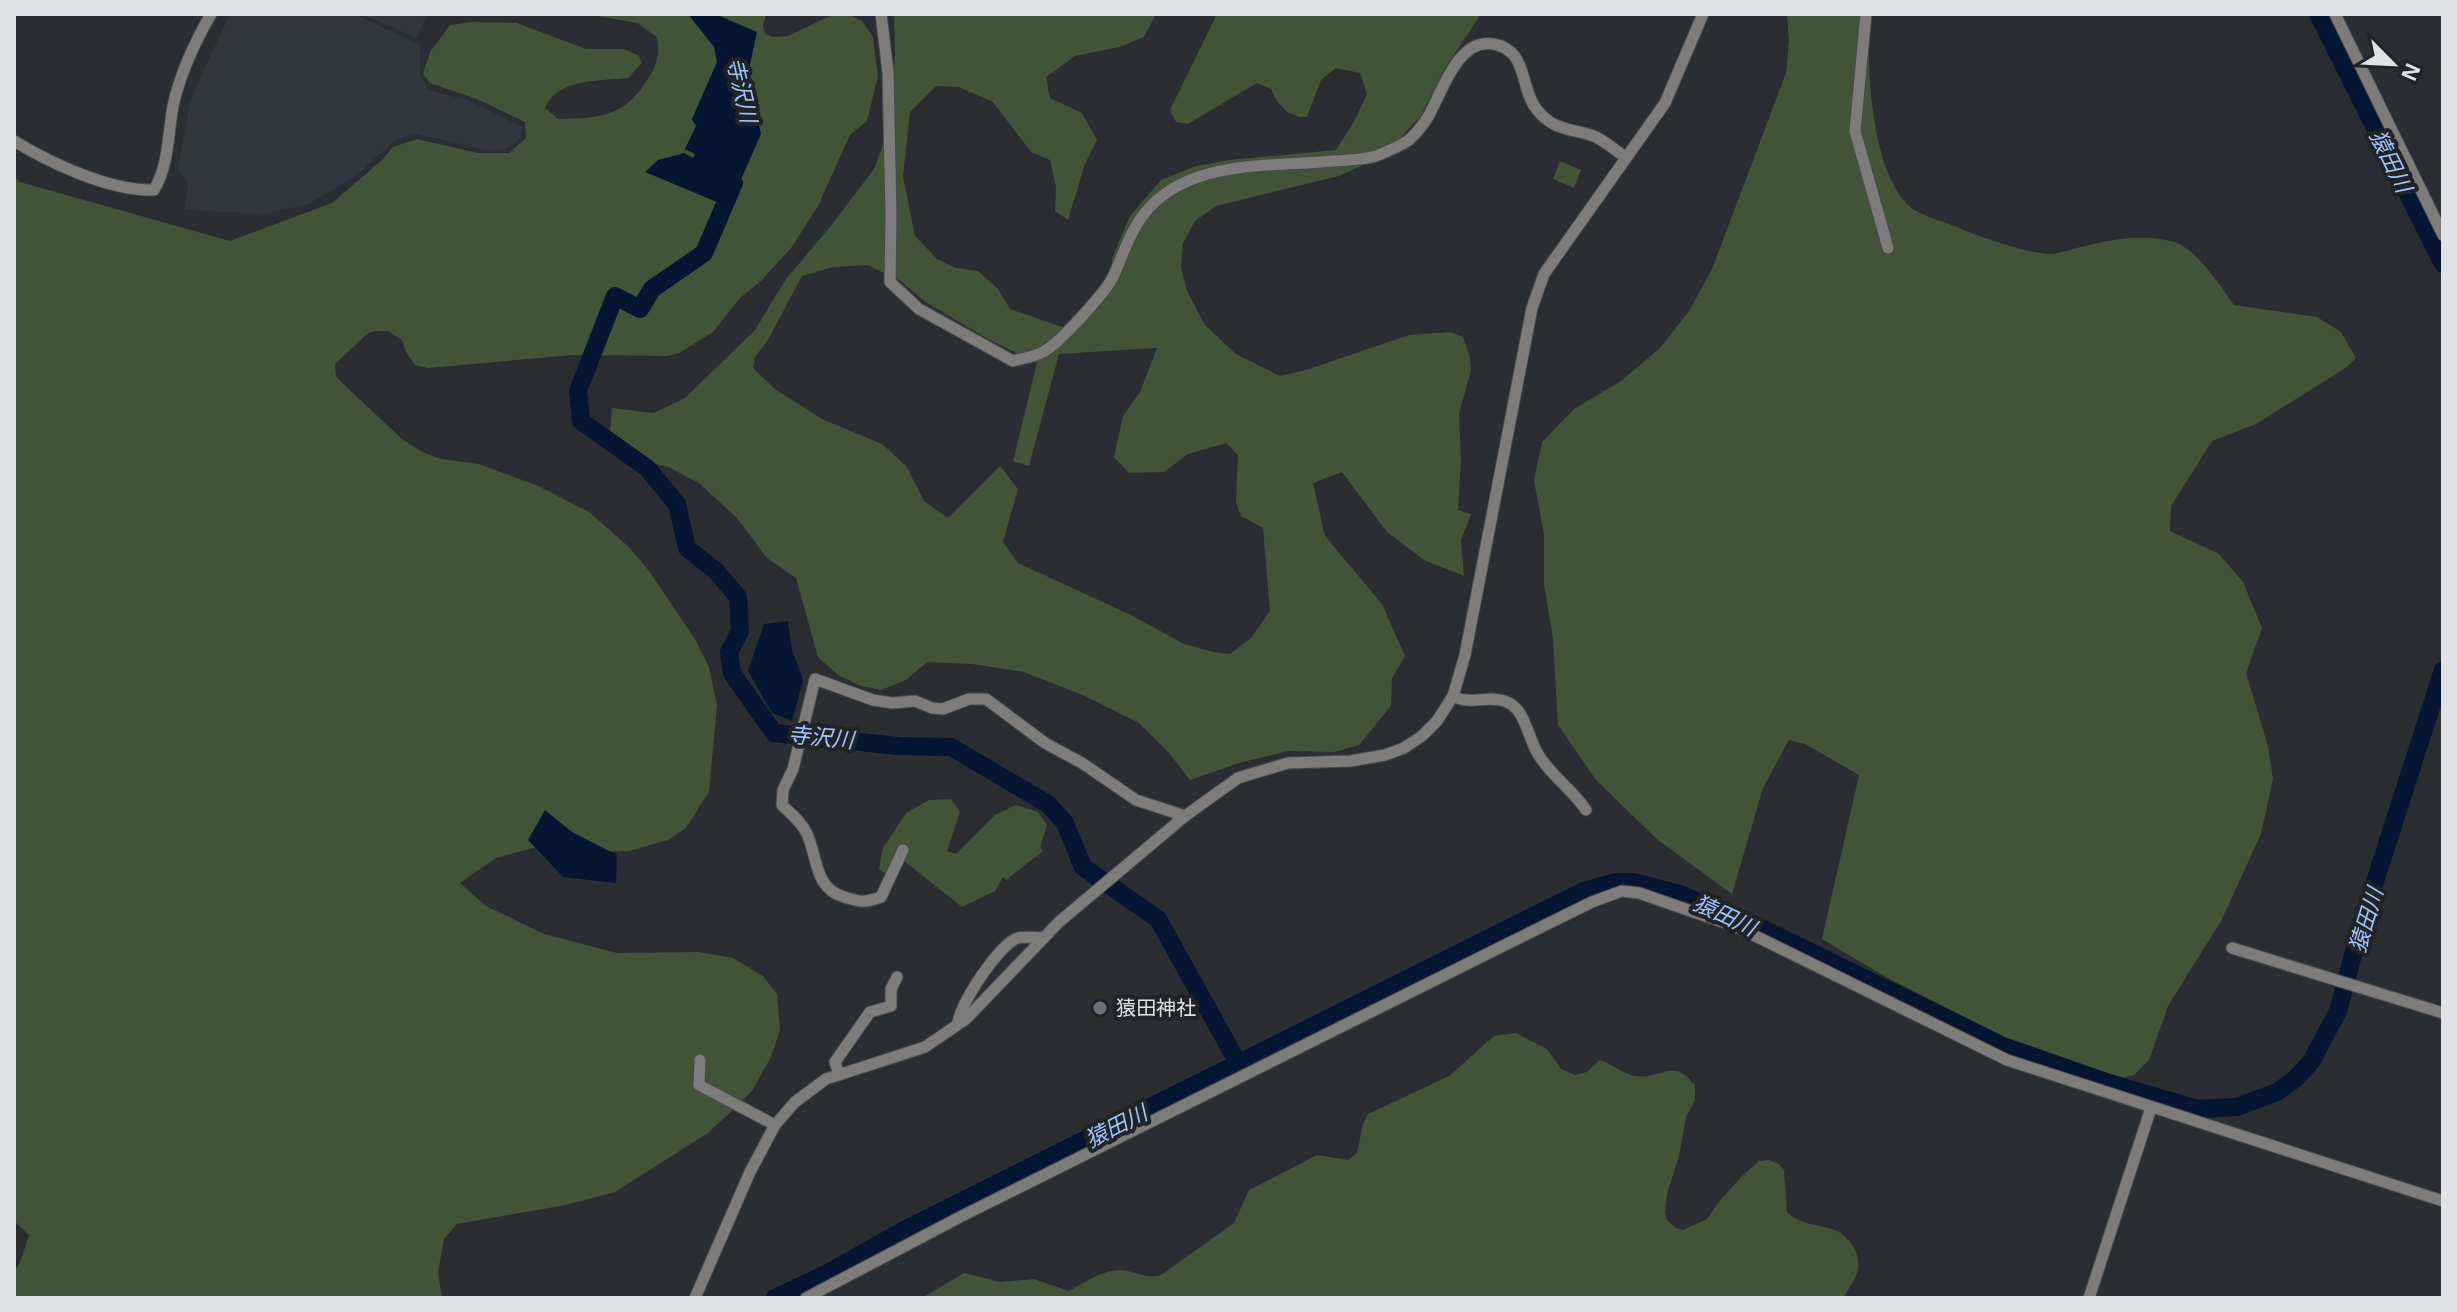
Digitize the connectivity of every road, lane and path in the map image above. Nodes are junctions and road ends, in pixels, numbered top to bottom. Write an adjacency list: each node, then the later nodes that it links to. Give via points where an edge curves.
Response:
1 (211, 14): 6 (street, via 187,61 154,190 135,190 79,172)
2 (881, 14): 7 (street, via 888,72 890,282 919,309 1013,361 1043,352 1105,290 1132,232 1168,191 1227,169 1374,157 1394,148 1409,139 1430,113 1460,59 1480,44 1504,47 1514,55 1536,109 1557,128 1597,138)
3 (1703, 14): 7 (street, via 1665,103)
4 (1866, 14): 9 (street, via 1855,131)
5 (2335, 14): 8 (street)
6 (14, 141)
7 (1626, 158): 10 (street, via 1544,274 1532,308)
8 (2443, 235)
9 (1888, 248)
10 (1453, 696): 11 (street, via 1462,702 1496,699 1511,704 1538,755); 12 (street, via 1437,721 1404,748 1359,760 1288,763 1258,771 1238,778)
11 (1586, 810)
12 (1185, 816): 13 (street, via 1136,800 986,699 932,708 915,701 873,700 815,679 782,805 809,836 822,881 832,893 863,903 881,897); 14 (street)
13 (903, 850)
14 (1044, 938): 18 (street); 18 (street, via 1018,938 1006,946 964,1004)
15 (2232, 948): 17 (street)
16 (897, 977): 20 (street, via 891,1006 870,1012 835,1062)
17 (2443, 1013)
18 (958, 1024): 20 (street, via 925,1047)
19 (700, 1060): 22 (street, via 699,1085)
20 (839, 1075): 22 (street, via 795,1102)
21 (2151, 1108): 23 (street); 25 (street, via 2007,1060 1737,927 1622,891); 26 (street)
22 (775, 1125): 24 (street)
23 (2443, 1201)
24 (695, 1298)
25 (806, 1298)
26 (2089, 1298)

